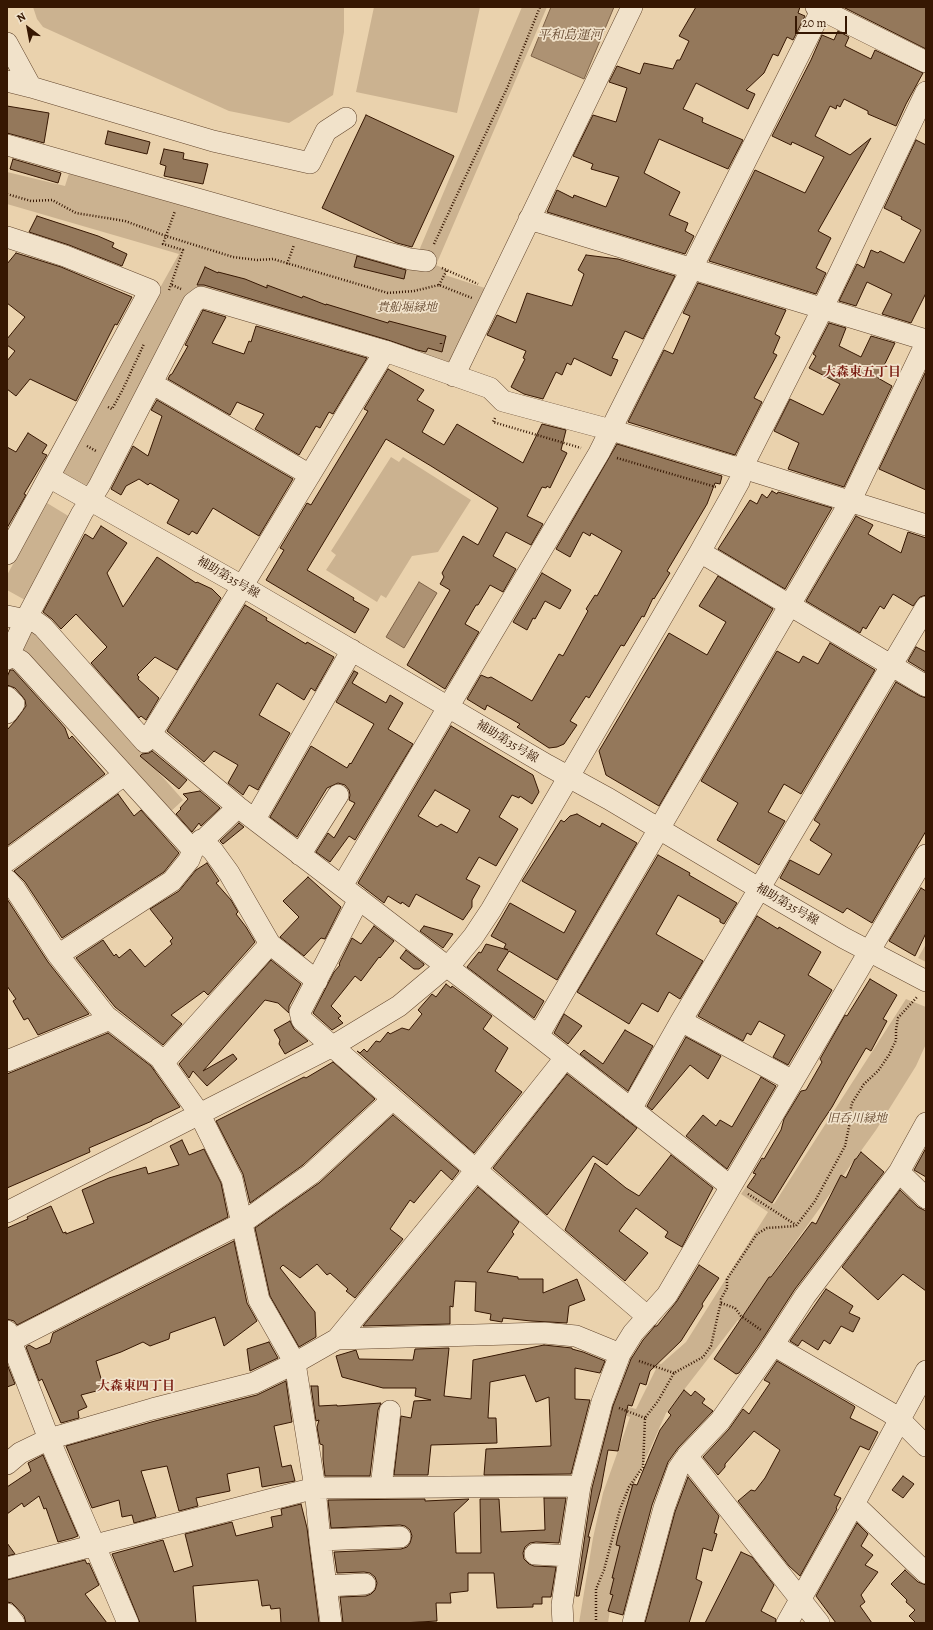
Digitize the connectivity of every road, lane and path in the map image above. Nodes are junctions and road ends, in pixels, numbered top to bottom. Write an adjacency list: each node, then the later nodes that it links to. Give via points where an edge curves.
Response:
1 (540, 7): 14 (path, via 508,86)
2 (632, 7): 12 (street)
3 (820, 8): 5 (street); 15 (street)
4 (7, 43): 7 (street)
5 (926, 62)
6 (7, 81): 7 (street)
7 (31, 88): 9 (street, via 213,141 310,163 326,131)
8 (926, 92): 19 (street)
9 (346, 118)
10 (7, 146): 14 (street, via 410,259)
11 (7, 194): 17 (path, via 31,201 52,200 76,213 126,221 233,257 273,259 388,293 414,291)
12 (529, 220): 15 (street); 18 (street)
13 (7, 237): 27 (street, via 65,256 150,290)
14 (426, 261): 16 (path)
15 (691, 268): 19 (street); 24 (street)
16 (446, 270): 17 (path); 18 (path)
17 (439, 285): 18 (path)
18 (491, 298): 22 (street)
19 (822, 309): 20 (street); 25 (street)
20 (926, 341): 29 (street)
21 (385, 351): 22 (street); 23 (street, via 201,297 193,303); 26 (street)
22 (454, 376): 24 (street, via 490,388 503,401)
23 (152, 384): 26 (street); 28 (street)
24 (611, 430): 25 (street); 41 (street)
25 (743, 468): 29 (street); 31 (street, via 739,482)
26 (310, 475): 33 (street)
27 (48, 477): 28 (street, 補助第35号線); 32 (street)
28 (90, 500): 33 (street, 補助第35号線); 36 (street)
29 (850, 502): 30 (street); 34 (street)
30 (926, 525)
31 (700, 552): 34 (street); 44 (street)
32 (7, 554)
33 (242, 586): 37 (street, 補助第35号線); 42 (street)
34 (791, 605): 39 (street); 48 (street)
35 (926, 607): 39 (street)
36 (16, 617): 38 (street); 42 (street, via 36,622 43,627 145,742)
37 (352, 650): 41 (street, 補助第35号線); 47 (street)
38 (8, 655): 43 (street, via 22,661)
39 (892, 666): 40 (street); 55 (street)
40 (926, 686)
41 (449, 707): 44 (street, 補助第35号線); 54 (street)
42 (151, 734): 46 (street)
43 (124, 775): 49 (street); 52 (street)
44 (569, 777): 48 (street, 補助第35号線); 60 (street, via 491,910 473,937)
45 (338, 795): 50 (street)
46 (238, 807): 47 (street); 49 (street)
47 (255, 819): 50 (street)
48 (660, 829): 55 (street, 補助第35号線); 65 (street)
49 (197, 845): 57 (street, via 213,850); 59 (street, via 172,881)
50 (300, 855): 54 (street)
51 (926, 855): 58 (street)
52 (7, 861)
53 (7, 880): 59 (street, via 16,889)
54 (342, 886): 56 (street)
55 (760, 889): 58 (street, 補助第35号線); 64 (street)
56 (359, 899): 60 (street); 61 (street)
57 (270, 944): 61 (street); 69 (street)
58 (869, 952): 62 (street, 補助第35号線); 70 (street)
59 (58, 955): 63 (street)
60 (447, 967): 65 (street); 66 (street, via 399,1006)
61 (317, 981): 66 (street, via 300,1012 302,1020)
62 (922, 988): 81 (path, via 898,1018 896,1040 889,1055 878,1071 864,1084 852,1103 845,1146 815,1201)
63 (110, 1019): 68 (street); 69 (street)
64 (681, 1021): 70 (street); 72 (street)
65 (538, 1036): 67 (street)
66 (333, 1046): 71 (street); 73 (street)
67 (564, 1058): 72 (street); 75 (street)
68 (7, 1061)
69 (163, 1063): 73 (street)
70 (793, 1081): 77 (street)
71 (393, 1100): 75 (street); 80 (street, via 311,1174)
72 (631, 1109): 77 (street)
73 (199, 1113): 79 (street); 80 (street, via 232,1179)
74 (926, 1123): 76 (street)
75 (476, 1170): 83 (street); 85 (street)
76 (899, 1172): 78 (street); 86 (street, via 805,1296)
77 (730, 1186): 81 (path, via 741,1189); 83 (street, via 667,1295)
78 (926, 1198)
79 (7, 1212)
80 (242, 1223): 84 (street); 88 (street, via 260,1300)
81 (796, 1226): 82 (path, via 767,1228 757,1234 727,1279 727,1288)
82 (721, 1303): 86 (path, via 736,1308 741,1316 770,1337); 90 (path, via 711,1346 703,1357)
83 (648, 1317): 87 (street, via 633,1333)
84 (8, 1339): 95 (street)
85 (337, 1339): 87 (street, via 544,1333 576,1336); 88 (street)
86 (773, 1345): 94 (street); 97 (street, via 720,1421)
87 (620, 1354): 90 (path); 91 (street)
88 (295, 1363): 95 (street, via 254,1383); 101 (street)
89 (926, 1371): 94 (street)
90 (674, 1373): 93 (path)
91 (602, 1402): 93 (path); 99 (street)
92 (390, 1411): 100 (street)
93 (645, 1418): 118 (path, via 644,1467 629,1487 620,1509 604,1570 596,1589)
94 (899, 1419): 96 (street); 102 (street)
95 (49, 1439): 98 (street, via 20,1453); 105 (street)
96 (926, 1446)
97 (687, 1456): 112 (street); 119 (street, via 678,1469 664,1508)
98 (7, 1464)
99 (580, 1486): 100 (street); 107 (street)
100 (380, 1487): 101 (street)
101 (315, 1488): 104 (street); 105 (street)
102 (854, 1504): 109 (street); 112 (street)
103 (400, 1537): 104 (street)
104 (320, 1540): 111 (street)
105 (94, 1545): 108 (street); 115 (street)
106 (535, 1554): 107 (street)
107 (569, 1556): 117 (street, via 562,1605)
108 (7, 1568)
109 (926, 1573)
110 (365, 1584): 111 (street)
111 (327, 1586): 116 (street)
112 (800, 1600): 120 (street); 121 (street)
113 (7, 1614): 114 (street)
114 (14, 1623)
115 (128, 1623)
116 (331, 1623)
117 (563, 1623)
118 (596, 1623)
119 (633, 1623)
120 (787, 1623)
121 (819, 1623)

